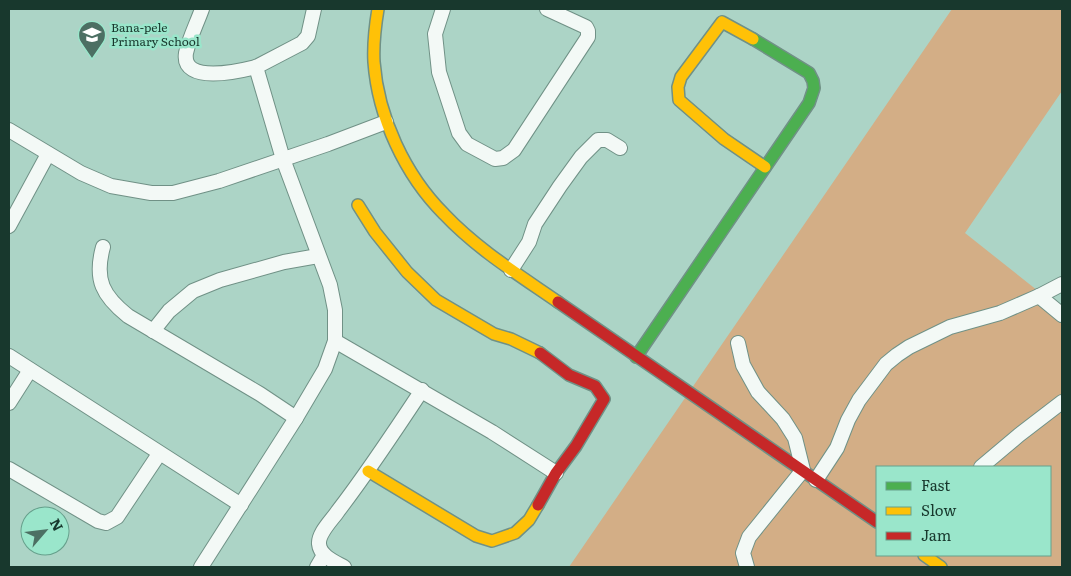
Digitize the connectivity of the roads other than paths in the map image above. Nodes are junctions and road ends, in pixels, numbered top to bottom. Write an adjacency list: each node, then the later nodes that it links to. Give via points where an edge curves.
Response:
1 (202, 9): 6 (street, via 186,53 187,64 197,72 211,74)
2 (314, 9): 6 (street, via 306,40)
3 (378, 9): 7 (street, via 375,70)
4 (443, 9): 5 (street, via 435,34 437,56 456,128 467,144 501,159 514,150 588,37 586,26)
5 (547, 9)
6 (256, 67): 11 (street)
7 (386, 122): 11 (street); 17 (street, via 402,156 433,203)
8 (9, 130): 10 (street)
9 (620, 148): 17 (street, via 607,140 598,140 581,157 535,224 529,242)
10 (48, 154): 11 (street, via 111,186 151,193 173,193); 14 (street)
11 (283, 159): 16 (street)
12 (765, 167): 12 (street, via 809,103 816,89 814,81 809,73 722,22 681,77 679,100 724,139); 25 (street)
13 (358, 205): 36 (street, via 407,272 436,300 494,334 541,354 569,375 595,386 604,399)
14 (9, 226)
15 (103, 247): 21 (street, via 100,276 104,292 128,316)
16 (318, 256): 21 (street, via 284,262 193,291 169,311); 22 (street, via 333,299)
17 (511, 270): 25 (street)
18 (1062, 284): 19 (street)
19 (1040, 296): 20 (street); 37 (street, via 1000,313 950,327 908,347 886,364 859,400 837,448)
20 (1062, 315)
21 (153, 331): 30 (street)
22 (335, 341): 27 (street); 30 (street, via 325,369)
23 (738, 343): 34 (street, via 743,365 758,392 783,419 795,438)
24 (9, 356): 26 (street)
25 (636, 357): 34 (street)
26 (30, 370): 29 (street); 31 (street)
27 (422, 390): 35 (street); 36 (street)
28 (1062, 402): 32 (street)
29 (9, 403)
30 (296, 418): 38 (street)
31 (159, 454): 33 (street, via 117,517 106,523); 38 (street)
32 (982, 466)
33 (9, 469)
34 (802, 470): 37 (street); 45 (street, via 749,537 743,553)
35 (368, 471): 36 (street, via 476,536 492,541 505,538 523,526); 40 (street, via 319,541)
36 (556, 473)
37 (816, 480): 39 (street)
38 (241, 505): 42 (street)
39 (876, 521)
40 (324, 555): 43 (street); 44 (street)
41 (925, 556): 46 (street)
42 (200, 567)
43 (317, 567)
44 (344, 567)
45 (747, 567)
46 (941, 567)

